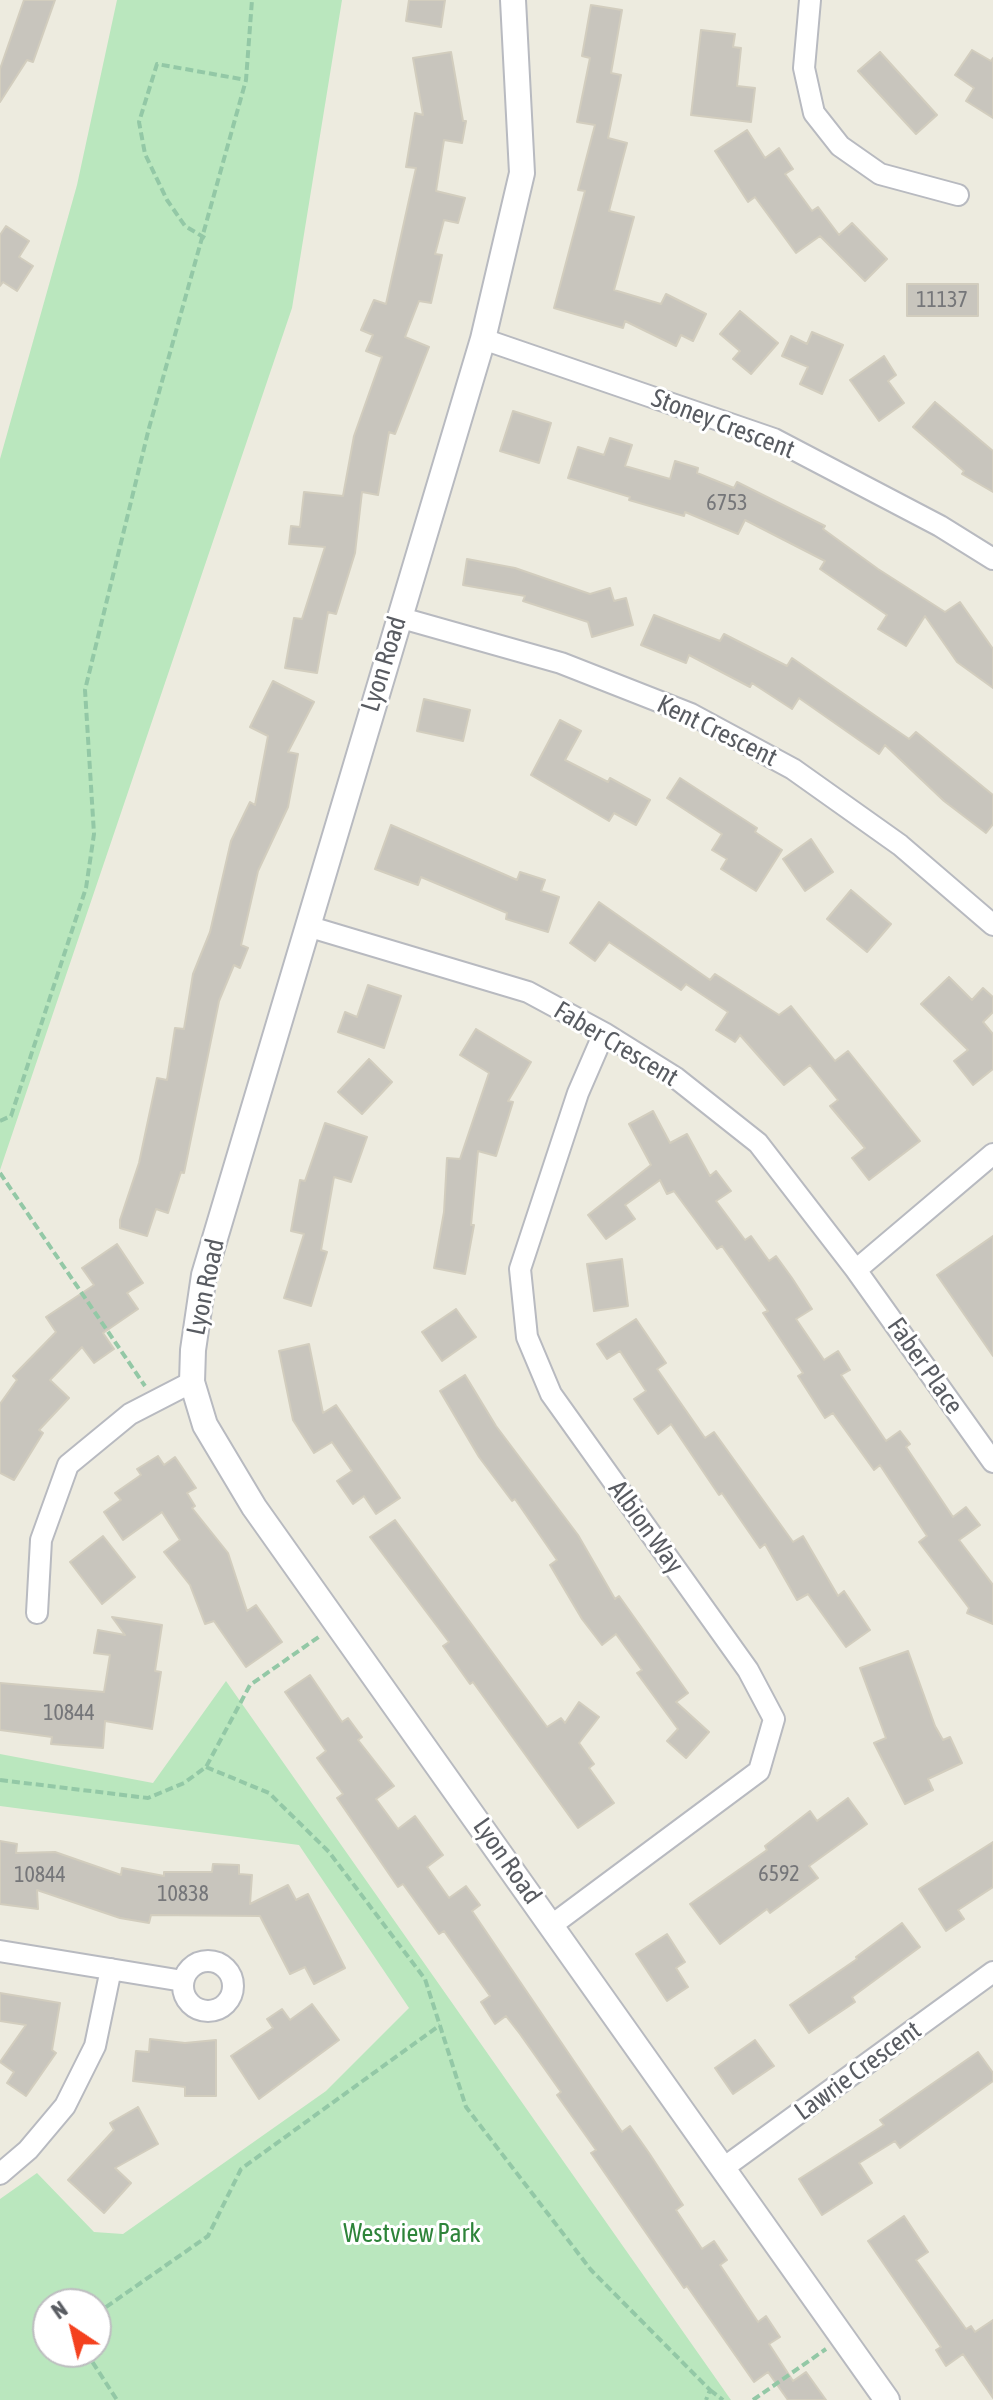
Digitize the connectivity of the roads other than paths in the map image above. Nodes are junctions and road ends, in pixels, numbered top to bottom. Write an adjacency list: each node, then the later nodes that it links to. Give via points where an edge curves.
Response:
1 (513, 0): 4 (street, Lyon Road, via 522,173)
2 (810, 0): 3 (street, via 804,68 814,113 822,124 840,146 880,174)
3 (958, 195)
4 (483, 339): 5 (street, Stoney Crescent, via 774,439); 6 (street, Lyon Road)
5 (993, 559)
6 (398, 617): 7 (street, Kent Crescent, via 561,663 691,714 793,769 900,845); 8 (street, Lyon Road)
7 (993, 925)
8 (307, 926): 9 (street, Faber Crescent, via 528,992); 12 (street, Lyon Road, via 204,1275)
9 (604, 1033): 11 (street, Faber Crescent, via 676,1078 758,1143); 15 (street, Albion Way, via 578,1093 520,1269 527,1337 551,1394 748,1670 774,1719 759,1771)
10 (993, 1154): 11 (street)
11 (856, 1270): 13 (street, Faber Place)
12 (192, 1382): 14 (street, via 130,1414 68,1465 41,1540); 15 (street, Lyon Road, via 205,1425 254,1507)
13 (993, 1462)
14 (37, 1613)
15 (552, 1925): 20 (street, Lyon Road)
16 (0, 1951): 17 (street)
17 (111, 1969): 19 (street); 21 (street, via 95,2046 65,2106)
18 (993, 1972): 20 (street, Lawrie Crescent)
19 (183, 1981)
20 (722, 2169): 22 (street, Lyon Road)
21 (0, 2174)
22 (887, 2400)

